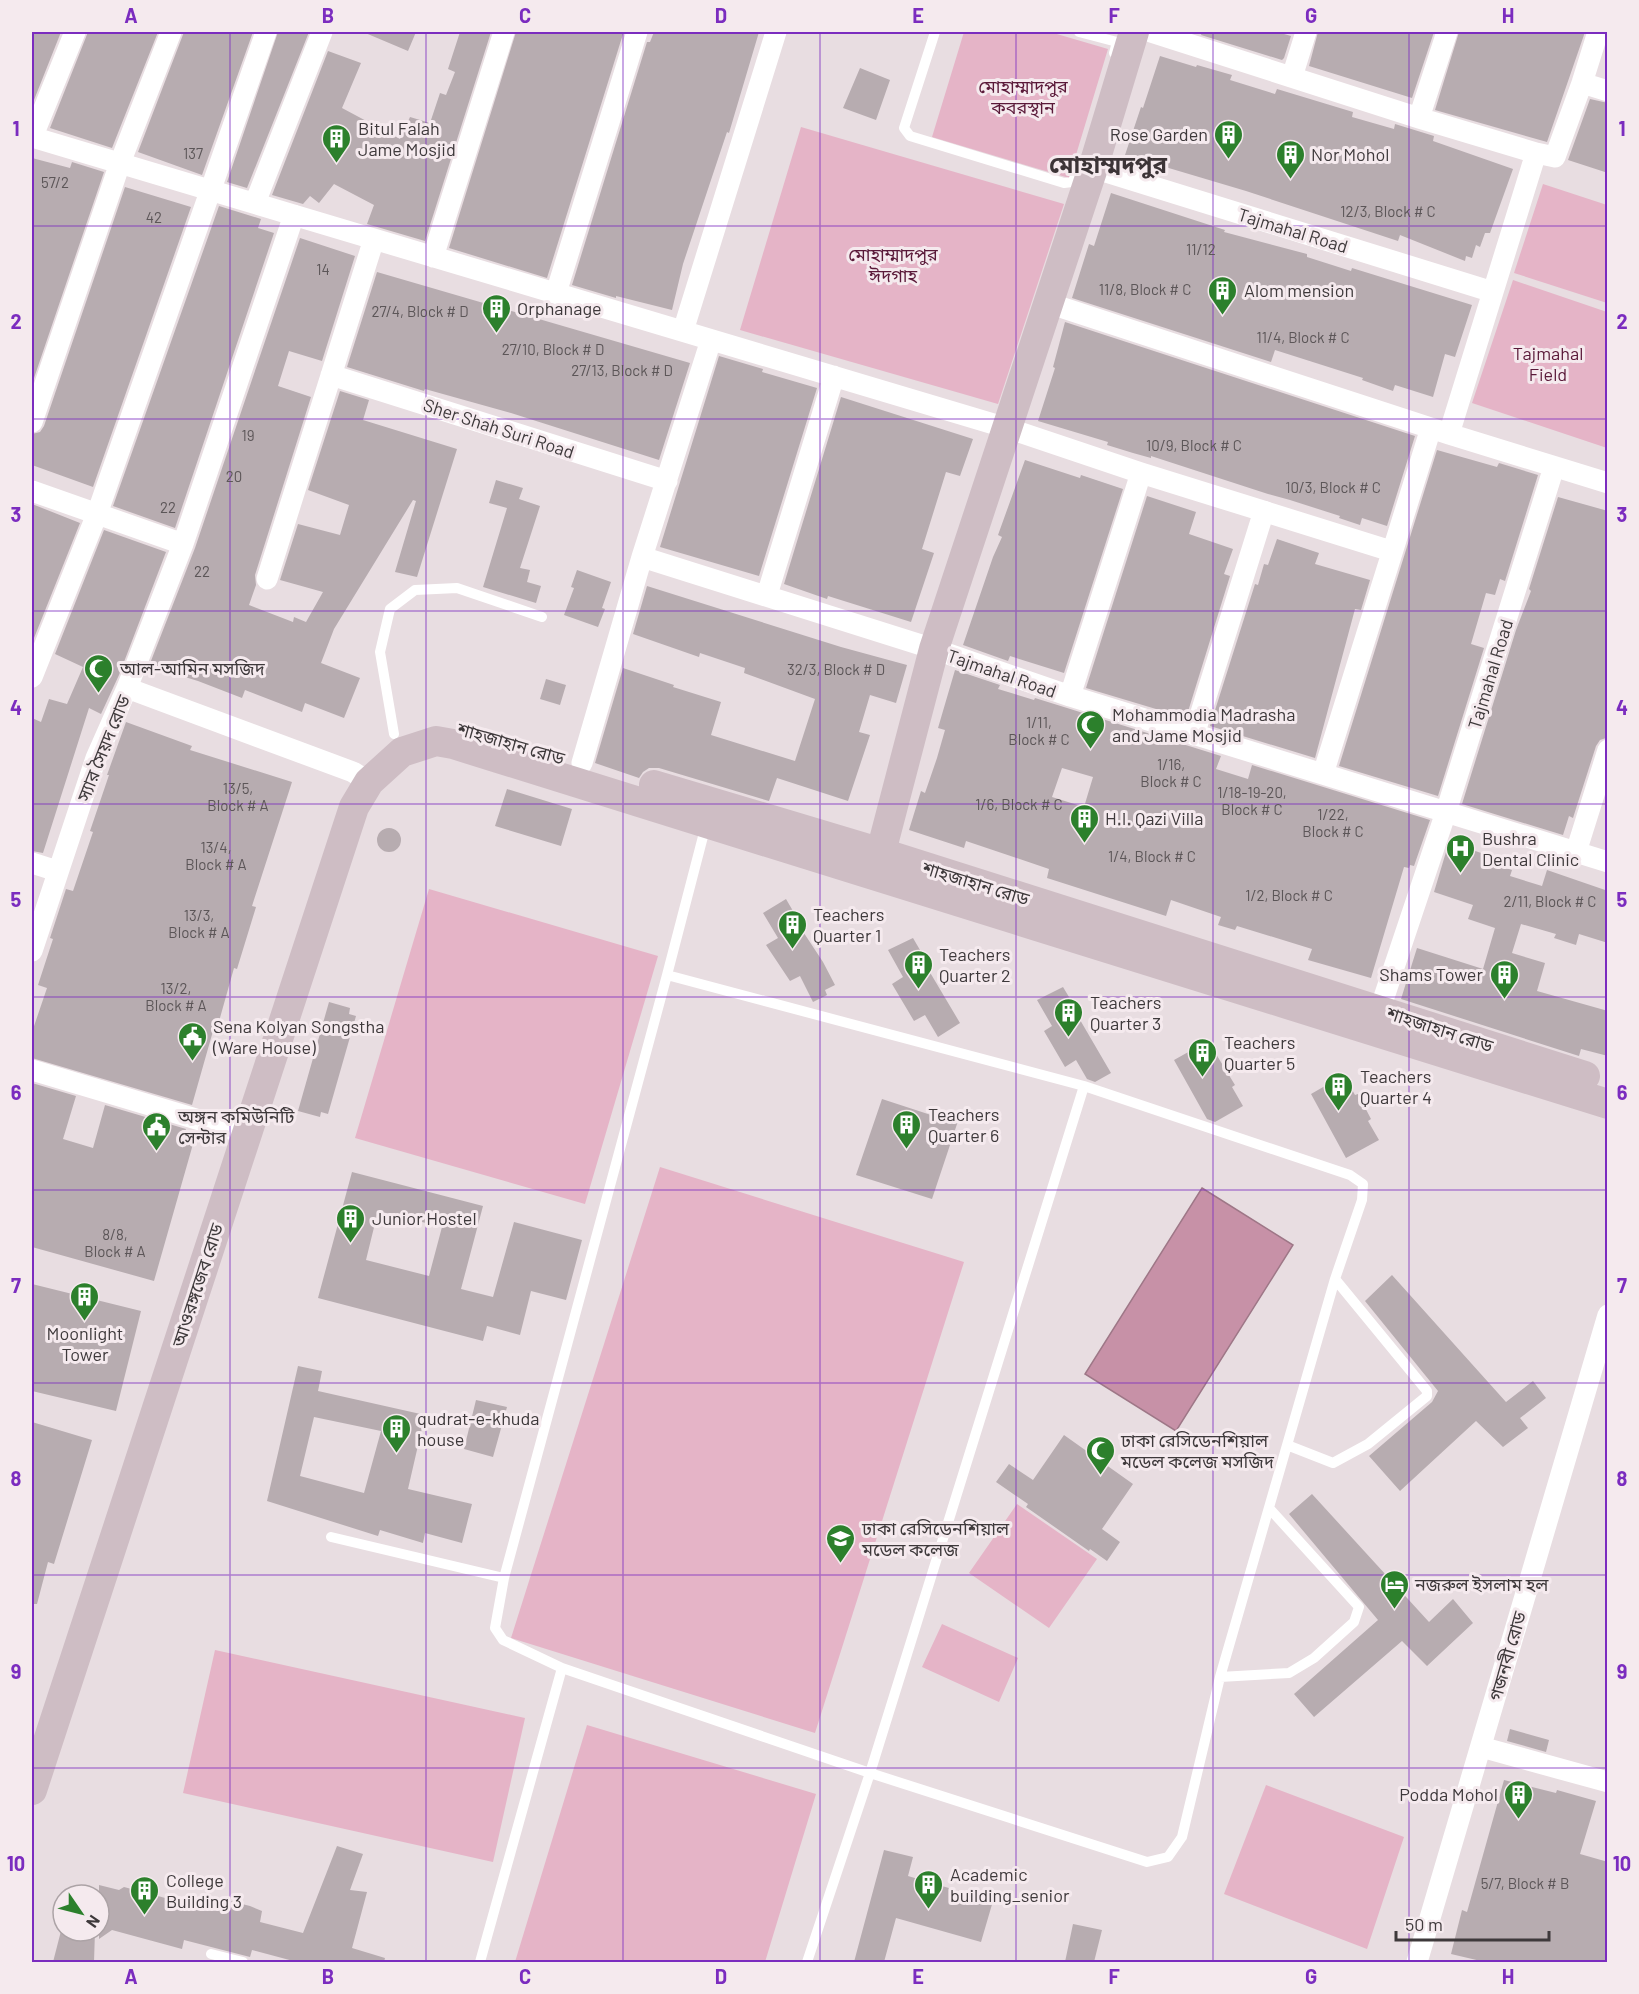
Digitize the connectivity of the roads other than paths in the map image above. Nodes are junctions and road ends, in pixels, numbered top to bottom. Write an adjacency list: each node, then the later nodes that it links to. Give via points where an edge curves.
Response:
1 (75, 32): 20 (street)
2 (171, 32): 23 (street)
3 (266, 32): 24 (street)
4 (322, 32): 25 (street)
5 (504, 32): 28 (street)
6 (637, 32): 30 (street)
7 (776, 32): 32 (street)
8 (935, 32): 22 (lane, via 904,128 910,136 1064,183 1072,182)
9 (1079, 32): 15 (lane, via 1117,42)
10 (1134, 32): 22 (street)
11 (1151, 32): 16 (street)
12 (1306, 32): 16 (street)
13 (1447, 32): 19 (street)
14 (1598, 32): 17 (street)
15 (1111, 64)
16 (1292, 77): 19 (street)
17 (1582, 83): 18 (street); 21 (street, via 1555,157)
18 (1608, 91)
19 (1419, 118): 21 (street)
20 (32, 137): 23 (street)
21 (1536, 153): 29 (street)
22 (1089, 160): 29 (street, Tajmahal Road); 31 (street)
23 (120, 163): 24 (street); 36 (street)
24 (209, 190): 25 (street); 45 (street)
25 (255, 203): 26 (street)
26 (294, 215): 27 (street); 46 (street)
27 (374, 239): 28 (street); 34 (street)
28 (434, 257): 30 (street)
29 (1493, 292): 38 (street)
30 (556, 293): 32 (street)
31 (1048, 303): 37 (street); 38 (street)
32 (683, 332): 33 (street)
33 (711, 340): 35 (street); 41 (street)
34 (331, 375): 41 (street, Sher Shah Suri Road); 49 (street)
35 (834, 376): 37 (street); 50 (street)
36 (32, 422)
37 (1006, 428): 40 (street); 52 (street)
38 (1440, 431): 39 (street); 47 (street)
39 (1554, 466): 42 (street); 62 (street, Tajmahal Road)
40 (1141, 473): 44 (street); 55 (street, Tajmahal Road)
41 (667, 481): 48 (street)
42 (1608, 483)
43 (32, 491): 45 (street)
44 (1264, 510): 47 (street); 57 (street)
45 (98, 514): 46 (street); 53 (street)
46 (183, 544): 54 (street)
47 (1391, 551): 60 (street)
48 (642, 557): 50 (street); 59 (street)
49 (267, 579)
50 (767, 595): 52 (street)
51 (542, 617): 56 (lane, via 457,588 415,590 390,609 380,652)
52 (934, 649): 55 (street, Tajmahal Road); 67 (street)
53 (32, 677)
54 (127, 688): 61 (street, স্যার সৈয়দ রোড); 68 (street, স্যার সৈয়দ রোড, via 96,758)
55 (1070, 696): 57 (street, Tajmahal Road)
56 (394, 734): 59 (street, শাহজাহান রোড, via 417,727 454,725); 61 (street, শাহজাহান রোড, via 368,755)
57 (1194, 735): 60 (street, Tajmahal Road)
58 (1608, 750): 64 (street)
59 (582, 763): 67 (street, শাহজাহান রোড)
60 (1323, 774): 62 (street, Tajmahal Road)
61 (361, 777): 63 (street, শাহজাহান রোড, via 402,752 444,742); 76 (street, আওরঙ্গজেব রোড, via 339,798); 79 (street, আওরঙ্গজেব রোড)
62 (1446, 812): 64 (street, Tajmahal Road); 71 (street, Tajmahal Road)
63 (707, 823): 67 (street, শাহজাহান রোড); 70 (lane)
64 (1576, 852): 65 (street, Tajmahal Road)
65 (1608, 862)
66 (32, 863): 68 (street)
67 (879, 864): 71 (street, শাহজাহান রোড); 75 (street, শাহজাহান রোড)
68 (57, 871): 69 (street, স্যার সৈয়দ রোড)
69 (32, 951)
70 (667, 975): 74 (lane); 83 (lane)
71 (1380, 1009): 73 (street, শাহজাহান রোড)
72 (32, 1071): 76 (street)
73 (1608, 1083)
74 (1084, 1086): 77 (lane, via 1350,1175 1363,1184 1362,1200); 88 (lane)
75 (1608, 1104)
76 (233, 1130): 79 (street, আওরঙ্গজেব রোড)
77 (1335, 1279): 80 (lane); 80 (lane, via 1427,1391 1427,1396 1368,1444 1333,1462)
78 (1608, 1315): 87 (street, গজনবী রোড)
79 (177, 1321): 86 (street, আওরঙ্গজেব রোড); 90 (street, আওরঙ্গজেব রোড)
80 (1287, 1445): 81 (lane)
81 (1269, 1508): 85 (lane); 85 (lane, via 1359,1606 1354,1622 1314,1658 1289,1673)
82 (331, 1537): 83 (lane)
83 (504, 1578): 84 (lane, via 495,1628 503,1640)
84 (562, 1668): 88 (lane); 93 (lane)
85 (1220, 1677): 88 (lane, via 1182,1837 1168,1857 1147,1862)
86 (32, 1734)
87 (1480, 1747): 89 (street); 95 (street, গজনবী রোড)
88 (870, 1773): 94 (lane)
89 (1608, 1782)
90 (32, 1790)
91 (211, 1954): 92 (lane)
92 (243, 1962)
93 (480, 1962)
94 (807, 1962)
95 (1417, 1962)

